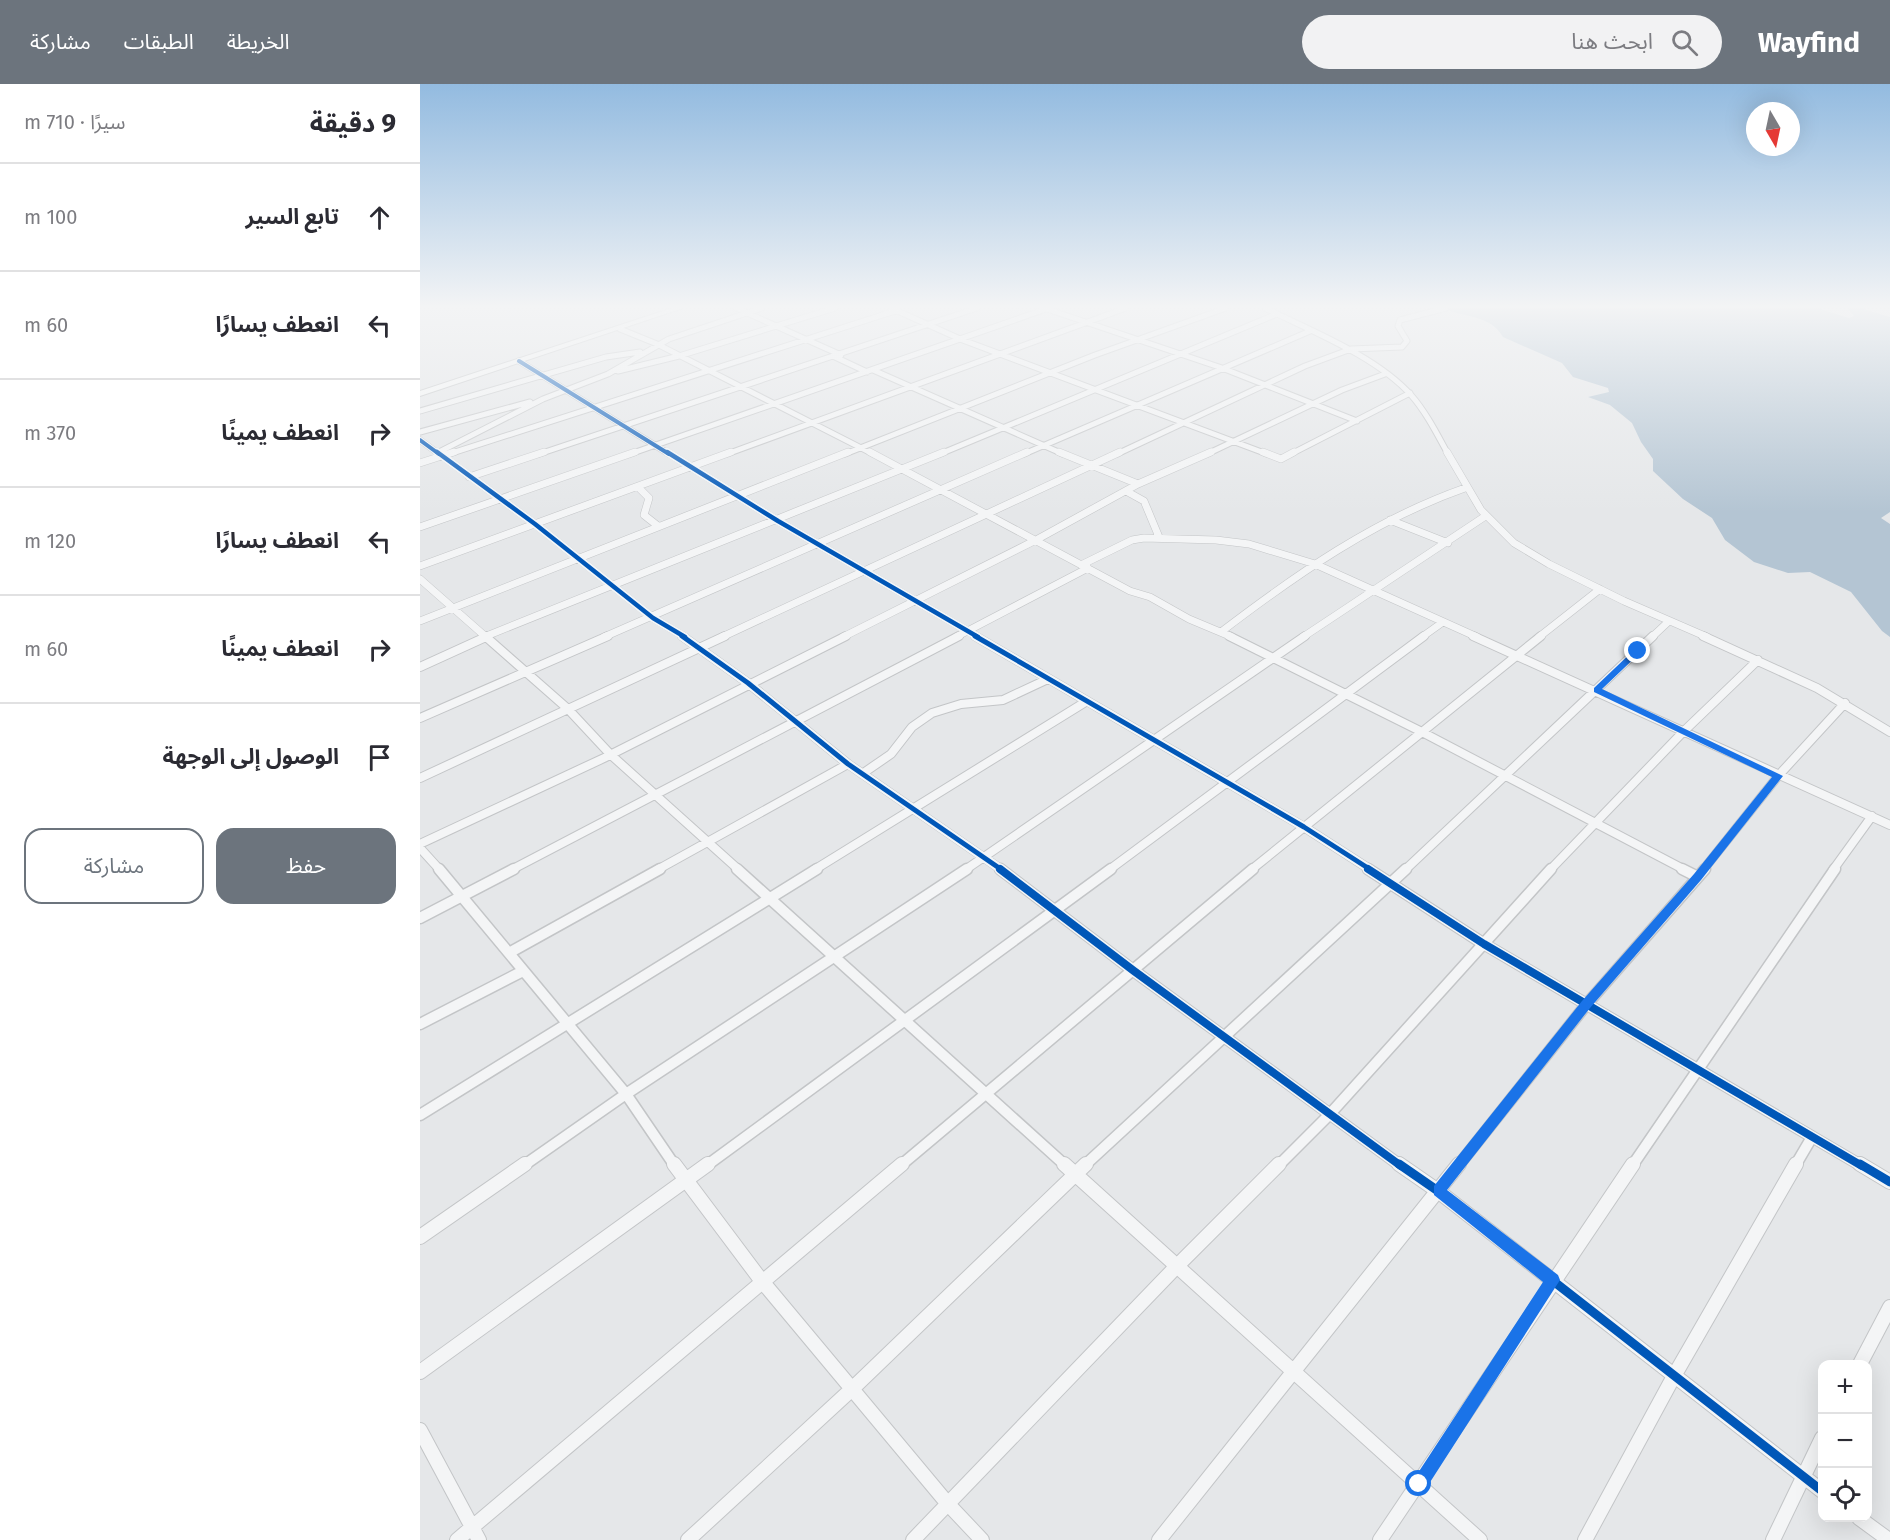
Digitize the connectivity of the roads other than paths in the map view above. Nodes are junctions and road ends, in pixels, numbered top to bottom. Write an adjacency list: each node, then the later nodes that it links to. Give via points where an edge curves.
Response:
1 (476, 376): 24 (main road)
2 (542, 376): 22 (street); 31 (street)
3 (603, 376): 22 (street)
4 (691, 376): 29 (street)
5 (718, 376): 19 (street)
6 (776, 376): 19 (street)
7 (856, 376): 27 (street)
8 (883, 376): 20 (street)
9 (940, 376): 20 (street)
10 (1041, 376): 30 (street)
11 (1061, 376): 21 (street)
12 (1123, 376): 21 (street)
13 (1203, 376): 28 (street)
14 (1243, 376): 18 (street)
15 (1288, 376): 18 (street)
16 (1380, 376): 26 (street)
17 (1388, 376): 23 (street)
18 (1267, 385): 26 (street); 34 (street)
19 (741, 387): 27 (street); 35 (street)
20 (911, 387): 30 (street); 33 (street)
21 (1093, 388): 28 (street); 36 (street)
22 (564, 391): 25 (street); 29 (street)
23 (1410, 393): 32 (street); 51 (street, via 1434,426)
24 (420, 394)
25 (536, 402): 37 (street, via 516,404); 43 (street)
26 (1314, 403): 32 (street); 39 (street)
27 (774, 404): 33 (street); 40 (street)
28 (1135, 405): 34 (street); 41 (street)
29 (590, 408): 35 (street); 43 (street)
30 (958, 408): 36 (street); 42 (street)
31 (420, 411)
32 (1357, 421): 39 (street, via 1281,459)
33 (812, 423): 42 (street); 46 (street)
34 (1184, 424): 39 (street); 45 (street)
35 (624, 426): 40 (street); 48 (street)
36 (1000, 427): 41 (street); 47 (street)
37 (420, 432)
38 (420, 440): 43 (street)
39 (1234, 442): 49 (street)
40 (657, 445): 46 (street); 55 (street)
41 (1044, 446): 45 (street); 52 (street)
42 (860, 447): 47 (street); 54 (street)
43 (439, 454): 44 (street); 48 (street)
44 (420, 463)
45 (1092, 466): 49 (street); 56 (street)
46 (693, 467): 50 (street); 54 (street)
47 (900, 469): 52 (street); 59 (street)
48 (469, 477): 55 (street)
49 (1138, 484): 53 (street)
50 (638, 487): 60 (street); 62 (street, via 649,498 644,515)
51 (1465, 488): 57 (street); 58 (street, via 1438,496)
52 (941, 491): 56 (street); 66 (street)
53 (1126, 491): 63 (street, via 1144,501); 64 (street)
54 (739, 495): 59 (street); 62 (street)
55 (498, 499): 60 (street); 61 (street)
56 (988, 515): 64 (street); 71 (street)
57 (1484, 517): 65 (street); 74 (street, via 1532,554)
58 (1390, 520): 65 (street); 68 (street)
59 (778, 521): 66 (street); 73 (street)
60 (535, 524): 67 (street); 69 (street)
61 (421, 525)
62 (658, 526): 67 (street)
63 (1159, 537): 68 (street, via 1250,544); 70 (street, via 1132,540)
64 (1036, 540): 70 (street); 76 (street)
65 (1448, 543): 75 (street)
66 (820, 544): 71 (street); 78 (street)
67 (578, 558): 73 (street); 77 (street)
68 (1316, 564): 75 (street); 82 (street)
69 (420, 566)
70 (1085, 567): 82 (street); 83 (street)
71 (865, 571): 76 (street); 85 (street)
72 (420, 579): 77 (street)
73 (614, 585): 78 (street); 84 (street)
74 (1600, 589): 81 (street); 86 (street)
75 (1371, 591): 80 (street); 87 (street)
76 (914, 600): 83 (street); 92 (street)
77 (452, 609): 79 (street); 84 (street)
78 (653, 618): 85 (street); 90 (street)
79 (420, 621)
80 (1443, 622): 86 (street); 94 (street)
81 (1668, 622): 88 (street); 93 (street)
82 (1221, 632): 87 (street)
83 (968, 633): 91 (street); 99 (street)
84 (485, 637): 89 (street); 90 (street)
85 (699, 646): 92 (street); 97 (street)
86 (1518, 654): 93 (street); 100 (street)
87 (1273, 657): 94 (street); 103 (street)
88 (1758, 660): 96 (street); 101 (street)
89 (420, 667)
90 (526, 674): 97 (street); 98 (street)
91 (1048, 679): 95 (street); 106 (street, via 1003,700 962,704 932,713 912,727 891,754)
92 (748, 683): 99 (street); 104 (street)
93 (1597, 690): 101 (street); 107 (street)
94 (1347, 694): 100 (street); 110 (street)
95 (1087, 701): 103 (street); 112 (street)
96 (1845, 704): 102 (street); 108 (street)
97 (568, 709): 104 (street); 109 (street)
98 (420, 718)
99 (794, 722): 105 (street); 111 (street)
100 (1420, 730): 107 (street); 116 (street)
101 (1683, 732): 108 (street); 114 (street)
102 (1890, 732)
103 (1155, 740): 110 (street); 119 (street)
104 (610, 754): 111 (street); 118 (street)
105 (848, 764): 106 (street); 117 (street)
106 (862, 774): 112 (street)
107 (1504, 774): 114 (street); 121 (street)
108 (1778, 776): 113 (street); 120 (street)
109 (420, 778)
110 (1226, 782): 116 (street); 124 (street)
111 (656, 795): 117 (street); 122 (street)
112 (914, 810): 119 (street); 123 (street)
113 (1872, 816): 115 (street); 136 (street)
114 (1595, 823): 120 (street); 126 (street)
115 (1890, 825)
116 (1304, 827): 121 (street); 130 (street)
117 (709, 842): 123 (street); 127 (street)
118 (420, 846): 122 (street)
119 (985, 858): 124 (street); 128 (street)
120 (1698, 877): 131 (street)
121 (1390, 883): 126 (street); 135 (street)
122 (463, 895): 125 (street); 127 (street)
123 (770, 896): 128 (street); 133 (street)
124 (1055, 910): 130 (street); 132 (street)
125 (420, 918)
126 (1484, 944): 131 (street); 139 (street)
127 (509, 953): 129 (street)
128 (834, 956): 132 (street); 138 (street)
129 (523, 970): 133 (street); 134 (street)
130 (1134, 970): 135 (street); 137 (street)
131 (1586, 1005): 136 (street); 145 (street)
132 (907, 1021): 137 (street); 143 (street)
133 (567, 1023): 138 (street); 140 (street)
134 (420, 1024)
135 (1225, 1036): 139 (street); 142 (street)
136 (1699, 1070): 141 (street); 149 (street)
137 (986, 1093): 142 (street); 148 (street)
138 (626, 1094): 143 (street); 146 (street)
139 (1330, 1114): 145 (street); 147 (street)
140 (420, 1115)
141 (1812, 1137): 144 (street); 154 (street)
142 (1075, 1174): 147 (street); 155 (street)
143 (685, 1181): 148 (street); 153 (street)
144 (1890, 1182)
145 (1438, 1191): 149 (street); 152 (street)
146 (420, 1237)
147 (1176, 1267): 152 (street); 161 (street)
148 (761, 1280): 155 (street); 163 (street)
149 (1553, 1280): 154 (street); 159 (street)
150 (1890, 1307): 151 (street)
151 (1863, 1360)
152 (1293, 1369): 159 (street); 168 (street)
153 (420, 1372)
154 (1674, 1376): 158 (street); 171 (street)
155 (852, 1389): 161 (street); 165 (street)
156 (420, 1430): 163 (street)
157 (1818, 1446): 158 (street)
158 (1803, 1476): 160 (street); 172 (street)
159 (1419, 1484): 169 (street); 170 (street)
160 (1818, 1488)
161 (948, 1504): 166 (street); 167 (street)
162 (1864, 1522): 173 (street)
163 (475, 1534): 164 (street)
164 (457, 1540)
165 (688, 1540)
166 (913, 1540)
167 (982, 1540)
168 (1159, 1540)
169 (1380, 1540)
170 (1480, 1540)
171 (1585, 1540)
172 (1773, 1540)
173 (1889, 1540)

